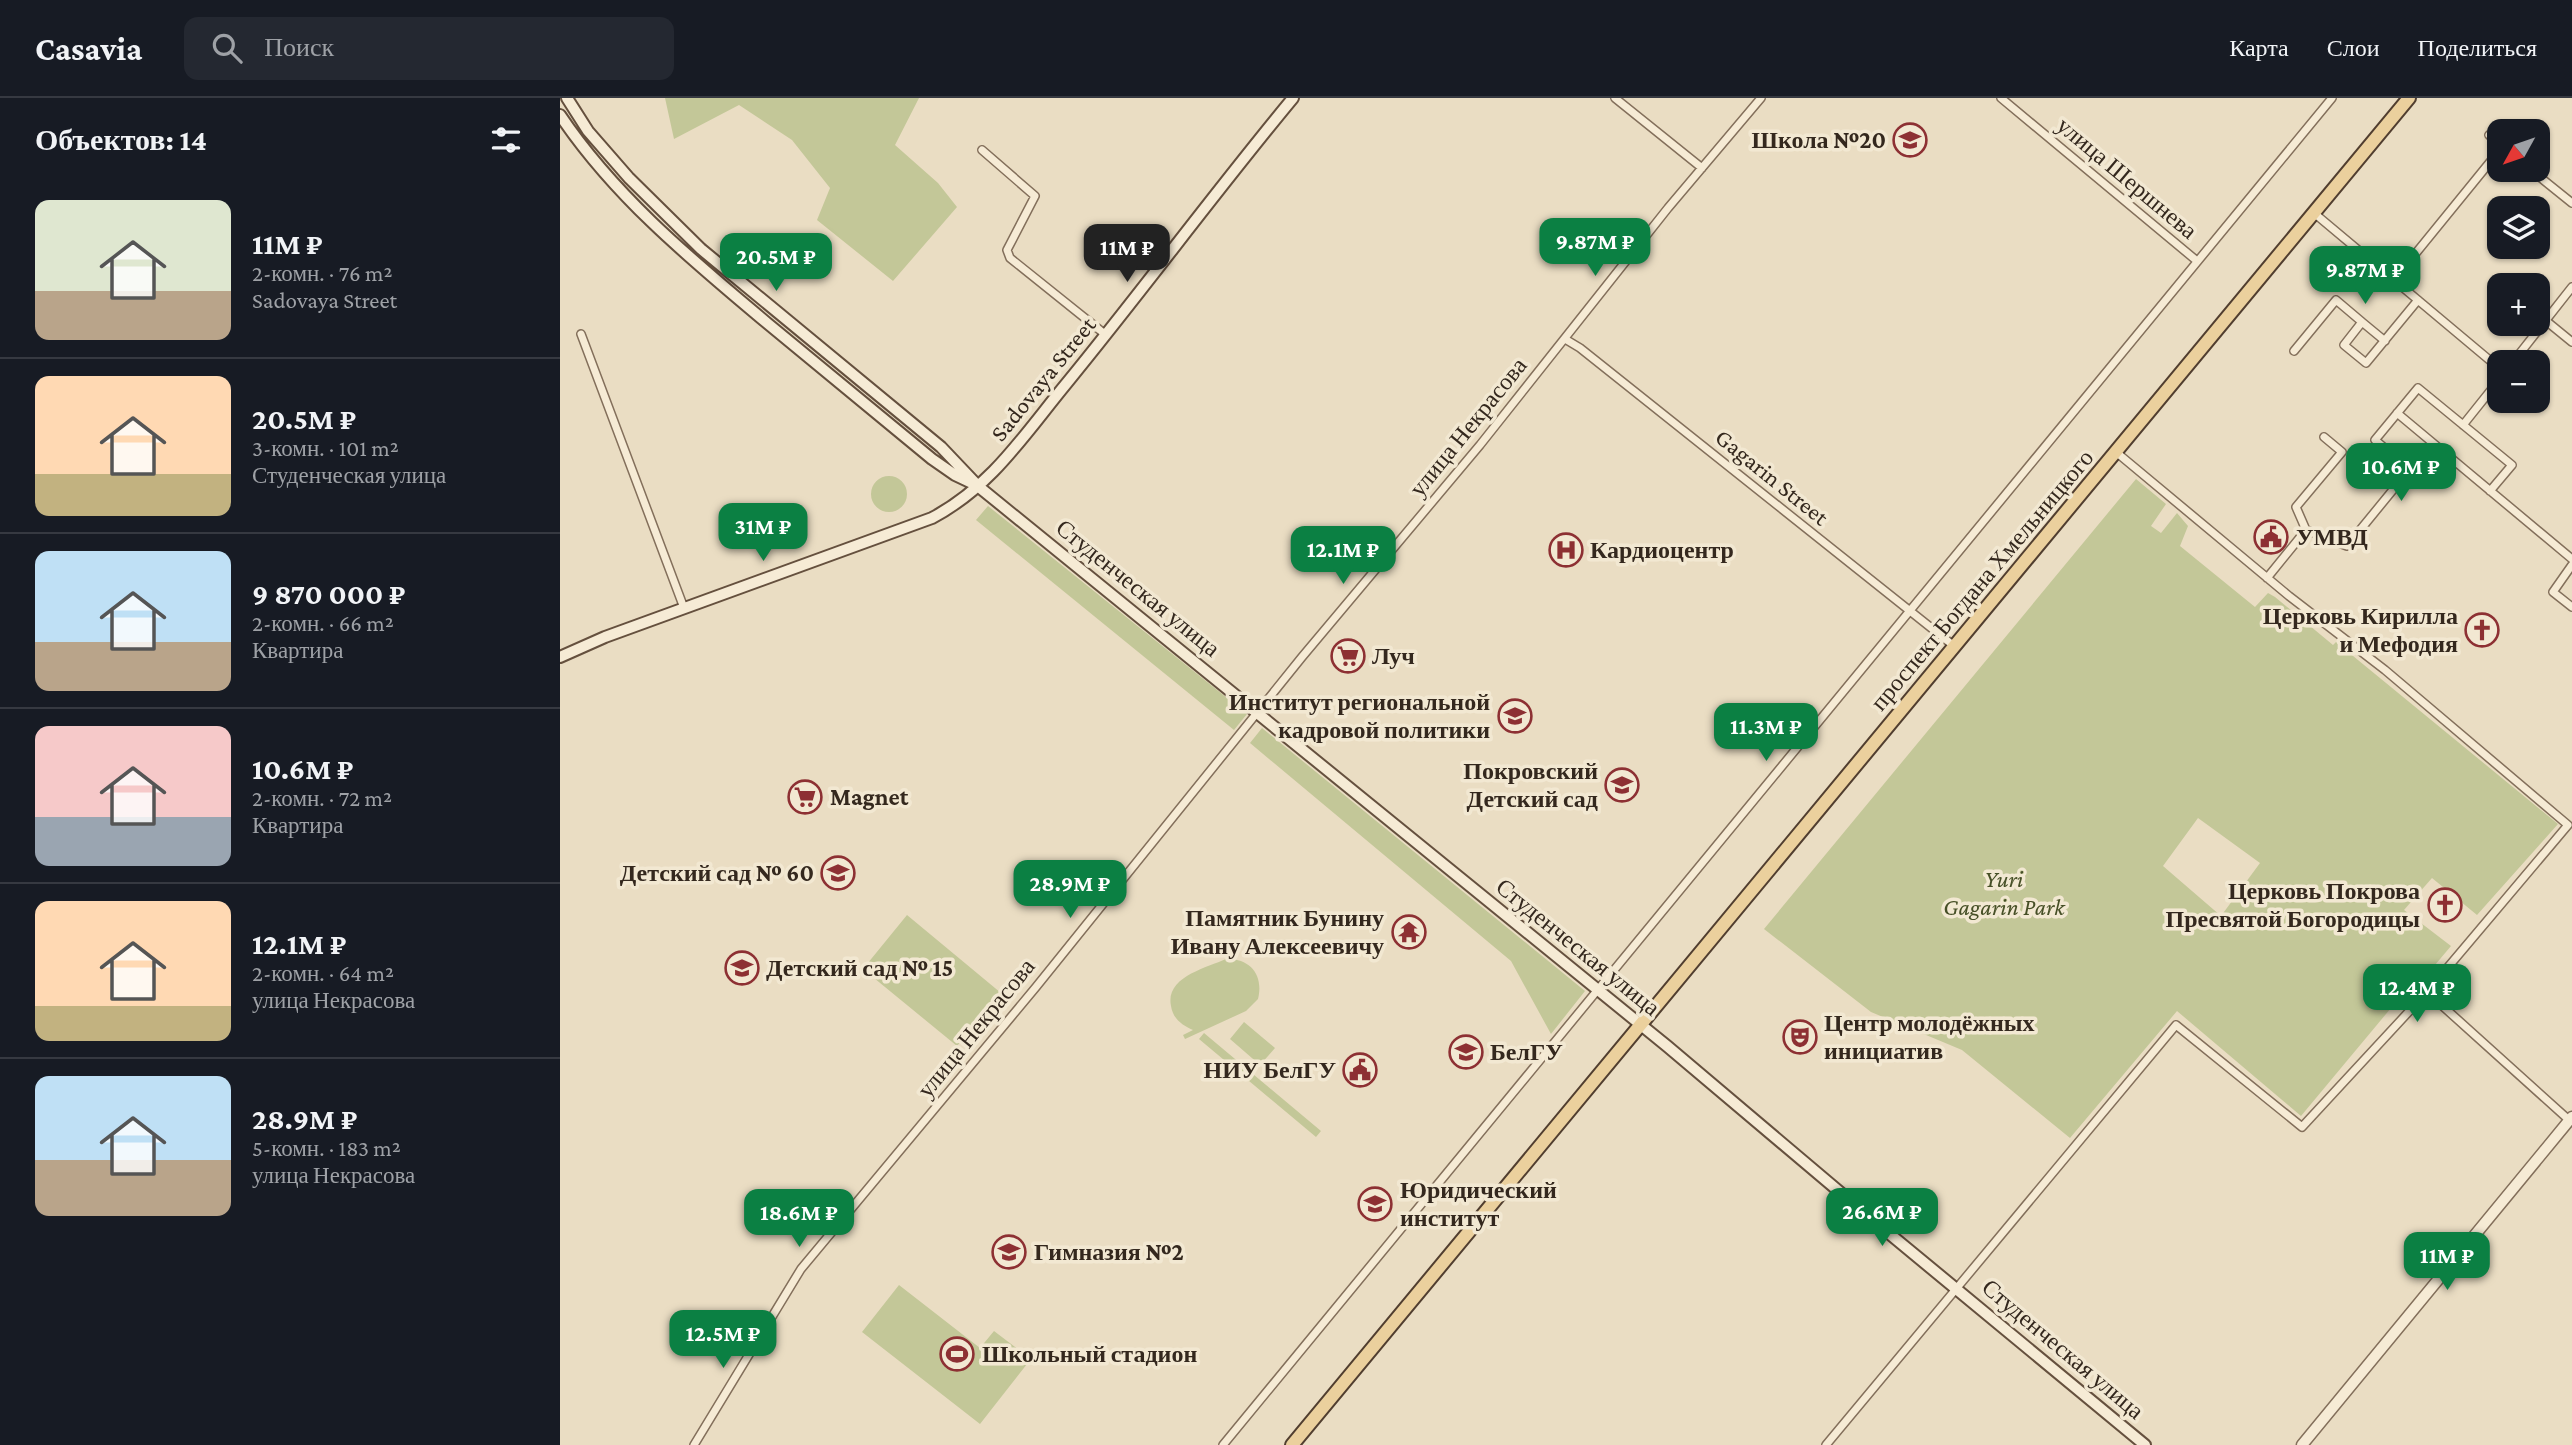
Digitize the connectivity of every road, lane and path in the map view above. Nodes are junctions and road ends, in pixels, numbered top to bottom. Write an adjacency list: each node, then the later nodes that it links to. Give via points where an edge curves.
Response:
1 (566, 98): 36 (main road, Студенческая улица, via 629,177 701,249 941,447)
2 (1615, 98): 11 (street)
3 (1761, 98): 11 (street, улица Некрасова)
4 (2000, 98): 15 (street, улица Шершнева)
5 (2332, 98): 15 (street)
6 (2409, 98): 14 (main road, проспект Богдана Хмельницкого)
7 (1288, 100): 23 (main road, Sadovaya Street)
8 (560, 115): 36 (main road, Студенческая улица, via 619,190 690,259 932,459)
9 (982, 150): 23 (street, via 1035,196 1007,250 1010,258)
10 (2487, 166): 16 (street)
11 (1702, 168): 25 (street, улица Некрасова)
12 (2546, 182): 13 (street)
13 (2572, 203)
14 (2314, 213): 16 (street); 35 (main road, проспект Богдана Хмельницкого)
15 (2197, 261): 44 (street)
16 (2394, 280): 18 (street)
17 (2572, 287): 19 (street)
18 (2418, 300): 26 (street); 30 (street)
19 (2550, 314)
20 (2362, 322): 26 (street); 26 (street, via 2344,345 2351,351 2366,363); 29 (street, via 2336,300)
21 (2550, 324): 27 (street)
22 (581, 334): 43 (street)
23 (1106, 335): 36 (main road, Sadovaya Street)
24 (2533, 336): 28 (street)
25 (1565, 339): 44 (street, Gagarin Street); 47 (street, улица Некрасова)
26 (2385, 341)
27 (2572, 342)
28 (2522, 350)
29 (2294, 351)
30 (2487, 358)
31 (2487, 395): 33 (street)
32 (2397, 413): 33 (street, via 2418,388); 37 (street); 38 (street, via 2375,440 2410,469 2347,546)
33 (2463, 425): 37 (street, via 2512,465)
34 (2324, 437): 38 (street, via 2342,452 2296,507)
35 (2116, 452): 41 (street); 45 (main road, проспект Богдана Хмельницкого)
36 (979, 486): 43 (main road, Sadovaya Street, via 932,519); 47 (main road, Студенческая улица)
37 (2490, 491): 39 (street)
38 (2306, 530): 41 (street)
39 (2572, 559)
40 (2572, 565): 42 (street, via 2553,592)
41 (2267, 578): 49 (street, via 2385,670 2568,825)
42 (2572, 607)
43 (684, 608): 46 (main road, Sadovaya Street)
44 (1909, 611): 45 (street, Gagarin Street); 48 (street)
45 (1954, 646): 50 (main road, проспект Богдана Хмельницкого)
46 (560, 657)
47 (1258, 713): 48 (main road, Студенческая улица); 53 (street, улица Некрасова, via 801,1269)
48 (1597, 990): 50 (main road, Студенческая улица); 54 (street)
49 (2427, 992): 51 (street); 52 (street, via 2302,1127 2176,1024)
50 (1640, 1024): 52 (main road, Студенческая улица); 55 (main road, проспект Богдана Хмельницкого)
51 (2571, 1119): 58 (street)
52 (1955, 1288): 56 (street); 57 (main road, Студенческая улица)
53 (694, 1445)
54 (1223, 1445)
55 (1292, 1445)
56 (1826, 1445)
57 (2145, 1445)
58 (2302, 1445)

